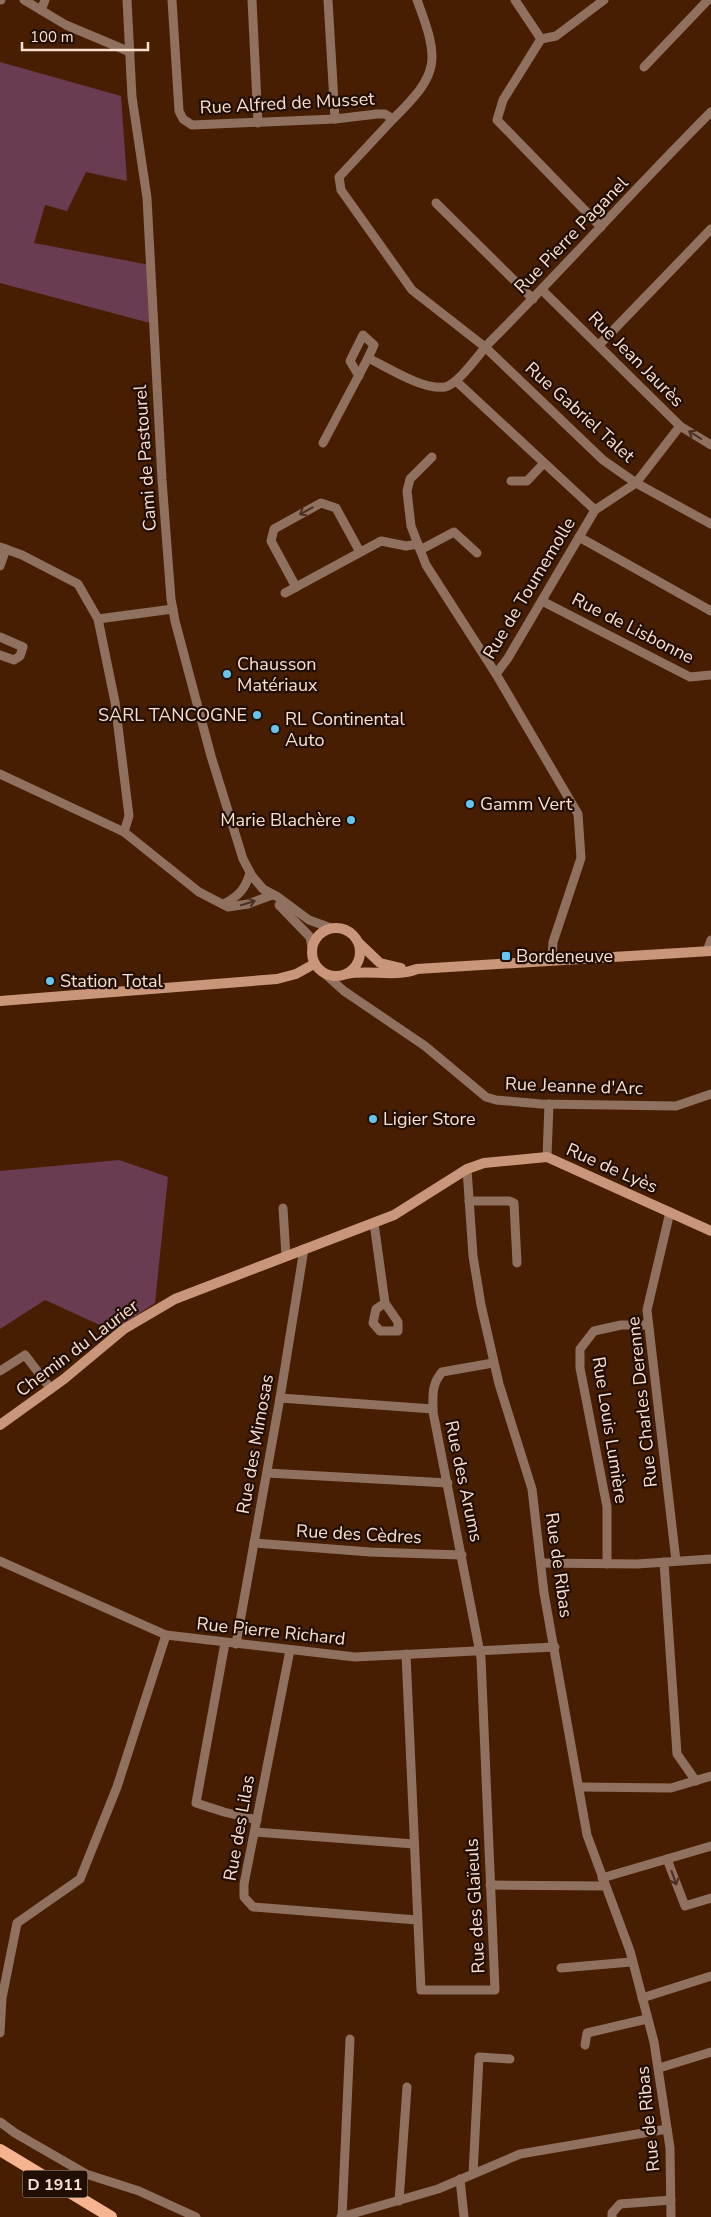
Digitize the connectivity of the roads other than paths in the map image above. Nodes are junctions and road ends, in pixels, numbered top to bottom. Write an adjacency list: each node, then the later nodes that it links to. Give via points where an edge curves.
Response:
1 (24, 0): 11 (street)
2 (45, 0): 11 (street)
3 (127, 0): 13 (street, Cami de Pastourel)
4 (172, 0): 18 (street, Rue Alfred de Musset, via 179,111 183,119 192,125)
5 (252, 0): 18 (street)
6 (328, 0): 16 (street)
7 (417, 0): 17 (street, Rue Alfred de Musset, via 431,37 433,54 430,70 416,97)
8 (515, 0): 12 (street)
9 (604, 0): 12 (street, via 556,36)
10 (708, 0): 14 (street)
11 (41, 10): 13 (street, via 66,25)
12 (541, 39): 20 (street, via 503,100 497,120)
13 (130, 52): 47 (street, Cami de Pastourel, via 132,97 147,198 157,407)
14 (644, 67)
15 (710, 115): 20 (street, Rue Pierre Paganel)
16 (335, 119): 17 (street, Rue Alfred de Musset, via 385,114); 18 (street, Rue Alfred de Musset)
17 (393, 119): 25 (street, Rue Alfred de Musset, via 339,177 341,190 412,290)
18 (258, 123)
19 (436, 203): 23 (street)
20 (601, 228): 22 (street, Rue Pierre Paganel)
21 (711, 229): 24 (street)
22 (542, 290): 23 (street, Rue Pierre Paganel); 24 (street, Rue Jean Jaurès)
23 (533, 299): 25 (street, Rue Pierre Paganel)
24 (599, 345): 29 (street, Rue Jean Jaurès)
25 (485, 347): 28 (street, Rue Pierre Paganel); 35 (street, Rue Gabriel Talet, via 603,460)
26 (368, 358): 27 (street); 27 (street, via 374,346 363,335 350,361); 28 (street, via 427,386 447,387)
27 (359, 376): 30 (street)
28 (456, 381): 33 (street)
29 (680, 426): 31 (street, Rue Jean Jaurès, one-way to 29); 35 (street, Rue de Toumemolle)
30 (323, 442)
31 (711, 445)
32 (432, 457): 39 (street, via 410,480 407,491 411,526)
33 (544, 463): 34 (street, via 527,481); 36 (street)
34 (510, 481)
35 (636, 483): 36 (street, Rue de Toumemolle); 37 (street, Rue Gabriel Talet)
36 (595, 510): 38 (street, Rue de Toumemolle)
37 (711, 524)
38 (579, 537): 46 (street, Rue de Toumemolle); 48 (street)
39 (419, 547): 41 (street, via 380,541); 42 (street, via 454,532); 52 (street, via 426,566)
40 (3, 548): 43 (street); 49 (street, via 78,584)
41 (360, 552): 44 (street); 44 (street, one-way to 44, via 336,508 321,503 274,529 271,541)
42 (477, 553)
43 (0, 566)
44 (296, 587): 45 (street)
45 (285, 593)
46 (542, 601): 52 (street, Rue de Toumemolle); 53 (street, Rue de Lisbonne, via 690,677)
47 (173, 609): 49 (street); 56 (street, Cami de Pastourel, via 211,756)
48 (711, 611)
49 (98, 619): 55 (street, via 115,702 129,816)
50 (0, 637): 51 (street, via 23,647 20,656 14,660)
51 (0, 655)
52 (496, 674): 64 (street, Rue de Toumemolle, via 578,814 581,858 553,942)
53 (711, 674)
54 (0, 774): 55 (street)
55 (124, 832): 58 (street, via 199,892)
56 (250, 873): 57 (street, Cami de Pastourel); 58 (street, via 242,892)
57 (272, 895): 58 (street, one-way to 57, via 235,907); 59 (street, Cami de Pastourel, via 309,920); 62 (street, Cami de Pastourel, via 310,937)
58 (224, 904)
59 (332, 928): 60 (main road, via 347,931); 62 (main road, via 318,936)
60 (357, 940): 66 (main road, via 380,963); 68 (main road, via 359,960)
61 (711, 940): 63 (street)
62 (312, 946): 65 (main road)
63 (709, 951): 64 (main road)
64 (552, 960): 66 (main road)
65 (314, 964): 67 (main road); 70 (main road, via 296,974 277,979)
66 (417, 969): 68 (main road)
67 (325, 974): 68 (main road); 69 (street, Rue Jeanne d'Arc)
68 (346, 974): 69 (street)
69 (348, 993): 72 (street, Rue Jeanne d'Arc, via 424,1046 486,1097)
70 (0, 1002)
71 (711, 1094): 72 (street, Rue Jeanne d'Arc, via 676,1106)
72 (548, 1104): 73 (street, Rue de Lyès)
73 (546, 1157): 74 (main road, Chemin du Laurier, via 484,1163); 77 (main road, Rue de Lyès)
74 (468, 1169): 75 (street, Rue de Ribas); 78 (main road, Chemin du Laurier, via 394,1215)
75 (469, 1201): 82 (street, via 514,1203); 87 (street, Rue de Ribas, via 473,1256)
76 (283, 1208): 81 (street)
77 (670, 1212): 79 (main road, Rue de Lyès); 84 (street, Rue Charles Derenne, via 647,1310)
78 (374, 1223): 80 (main road, Chemin du Laurier); 83 (street)
79 (711, 1231)
80 (304, 1249): 81 (main road, Chemin du Laurier); 90 (street, Rue des Mimosas)
81 (286, 1256): 89 (main road, Chemin du Laurier, via 174,1299 124,1329)
82 (517, 1262)
83 (385, 1303)
84 (648, 1325): 99 (street, Rue Charles Derenne); 102 (street, Rue Louis Lumière, via 620,1325 594,1331 580,1349 580,1368 607,1507)
85 (33, 1350): 86 (street)
86 (25, 1355): 88 (street); 89 (street)
87 (493, 1363): 91 (street, Rue des Arums, via 442,1372 435,1380); 101 (street, Rue de Ribas, via 532,1489)
88 (0, 1371)
89 (51, 1389): 92 (main road, Chemin du Laurier)
90 (280, 1398): 91 (street); 93 (street, Rue des Mimosas)
91 (433, 1409): 94 (street, Rue des Arums)
92 (0, 1425)
93 (267, 1473): 94 (street); 95 (street, Rue des Mimosas)
94 (448, 1483): 96 (street, Rue des Arums)
95 (254, 1543): 96 (street, Rue des Cèdres); 105 (street, Rue des Mimosas)
96 (462, 1555): 108 (street, Rue des Arums)
97 (711, 1559): 99 (street)
98 (0, 1561): 103 (street, Rue Pierre Richard)
99 (676, 1561): 100 (street)
100 (664, 1562): 102 (street); 111 (street, via 677,1754)
101 (541, 1563): 102 (street); 106 (street, Rue de Ribas)
102 (607, 1564)
103 (166, 1635): 104 (street, Rue Pierre Richard); 127 (street, via 117,1787 80,1879 17,1922 2,1998)
104 (225, 1643): 105 (street, Rue Pierre Richard); 113 (street, via 196,1803)
105 (236, 1644): 107 (street, Rue Pierre Richard)
106 (555, 1647): 108 (street, Rue Pierre Richard); 112 (street, Rue de Ribas)
107 (290, 1650): 109 (street, Rue Pierre Richard, via 355,1657); 113 (street, Rue des Lilas)
108 (478, 1650): 109 (street, Rue Pierre Richard); 119 (street, Rue des Glaïeuls, via 481,1658)
109 (406, 1654): 115 (street, Rue des Glaïeuls)
110 (711, 1776): 111 (street)
111 (696, 1781): 112 (street, via 671,1788)
112 (579, 1787): 118 (street, Rue de Ribas, via 587,1834)
113 (257, 1820): 114 (street, Rue des Lilas)
114 (255, 1832): 115 (street); 121 (street, Rue des Lilas, via 244,1884 244,1897 253,1906)
115 (414, 1844): 121 (street, Rue des Glaïeuls)
116 (711, 1846): 117 (street)
117 (667, 1859): 118 (street); 120 (street, one-way to 120, via 685,1906)
118 (604, 1882): 119 (street); 122 (street, Rue de Ribas, via 630,1951)
119 (490, 1885): 121 (street, Rue des Glaïeuls, via 495,1990 421,1990)
120 (711, 1898)
121 (417, 1920)
122 (631, 1962): 123 (street); 125 (street, Rue de Ribas)
123 (561, 1968)
124 (711, 1976): 125 (street)
125 (642, 1998): 126 (street, Rue de Ribas)
126 (647, 2019): 129 (street, via 587,2033); 132 (street, Rue de Ribas)
127 (0, 2032)
128 (350, 2039): 143 (street)
129 (584, 2045)
130 (711, 2052): 132 (street)
131 (510, 2059): 137 (street, via 479,2057)
132 (659, 2068): 135 (street, Rue de Ribas)
133 (406, 2087): 140 (street)
134 (0, 2122): 142 (street, via 86,2174 139,2191)
135 (667, 2130): 137 (street, via 520,2154); 139 (street, Rue de Ribas)
136 (0, 2150): 141 (main road, D 1911)
137 (473, 2174): 138 (street)
138 (460, 2179): 140 (street); 144 (street)
139 (671, 2200): 145 (street, via 620,2204); 146 (street, Rue de Ribas)
140 (399, 2201): 143 (street)
141 (111, 2217)
142 (196, 2217)
143 (342, 2217)
144 (464, 2217)
145 (612, 2217)
146 (671, 2217)

